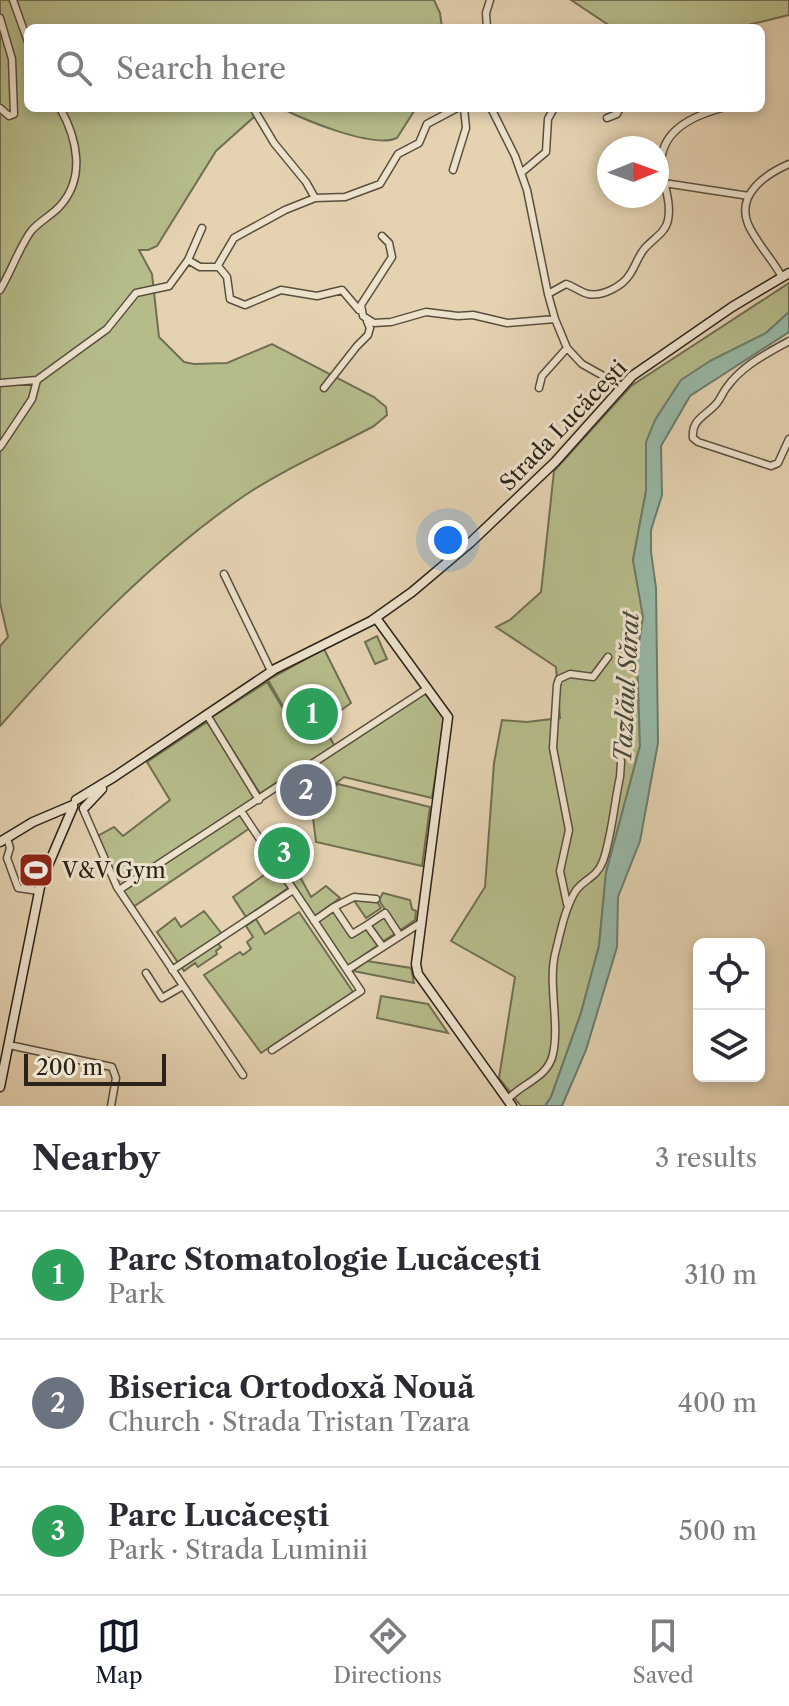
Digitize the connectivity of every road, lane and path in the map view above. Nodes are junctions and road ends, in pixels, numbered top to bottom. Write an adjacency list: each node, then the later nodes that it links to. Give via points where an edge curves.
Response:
1 (13, 0): 5 (street)
2 (490, 0): 4 (street)
3 (0, 18): 6 (street, via 12,59 14,114)
4 (487, 24)
5 (24, 31)
6 (0, 108)
7 (62, 112): 29 (street, via 74,136 73,187 32,230)
8 (256, 112): 22 (street)
9 (450, 112): 22 (street, via 427,124 419,143 398,154 380,184 345,197)
10 (464, 112): 18 (street, via 466,128)
11 (493, 112): 19 (street)
12 (552, 112): 19 (street, via 546,152)
13 (618, 112): 15 (street)
14 (695, 112): 16 (street)
15 (607, 118)
16 (669, 139)
17 (789, 164): 21 (street, via 762,178)
18 (453, 170)
19 (521, 173): 30 (street, via 532,203)
20 (669, 184): 21 (street)
21 (749, 196): 28 (street, via 748,223)
22 (315, 198): 27 (street, via 238,235)
23 (667, 208): 30 (street, via 668,221 625,281 600,294 566,284)
24 (202, 228): 26 (street)
25 (382, 236): 31 (street, via 392,257 363,301)
26 (188, 260): 27 (street, via 204,268); 36 (street, via 169,286 132,296 111,325)
27 (218, 266): 31 (street, via 227,277 230,299 237,303 253,303 281,290 313,296 342,290)
28 (785, 275): 39 (main road, Strada Lucăcești)
29 (0, 290)
30 (548, 294): 32 (street)
31 (361, 313): 33 (street)
32 (555, 319): 33 (street, via 507,323 426,312 391,322); 35 (street)
33 (367, 321): 40 (street, via 368,335)
34 (789, 341): 43 (street, via 752,361 726,387 719,402 697,421 693,438 771,466 778,463)
35 (567, 348): 39 (street, via 582,364); 41 (street, via 542,376)
36 (37, 380): 37 (street); 42 (street)
37 (23, 381): 38 (street); 42 (street)
38 (0, 383)
39 (623, 387): 46 (main road, Strada Lucăcești, via 470,543)
40 (324, 388)
41 (539, 388)
42 (32, 399): 44 (street)
43 (789, 439)
44 (0, 447)
45 (224, 574): 48 (street)
46 (376, 618): 48 (main road, Strada Lucăcești); 49 (main road)
47 (608, 657): 61 (street, via 593,677 570,674 557,685 553,748 569,830 560,871)
48 (271, 671): 50 (main road, Strada Lucăcești)
49 (428, 688): 52 (street); 64 (main road, via 449,726)
50 (207, 715): 52 (street); 53 (main road, Strada Lucăcești)
51 (618, 743): 61 (street, via 620,777 602,862)
52 (259, 800): 54 (street)
53 (78, 806): 55 (main road); 57 (street); 59 (main road, Strada Lucăcești, via 48,859)
54 (241, 811): 57 (street); 58 (street)
55 (3, 840): 56 (street, via 10,848)
56 (3, 860): 59 (street, via 12,866 18,888)
57 (119, 890): 68 (street)
58 (293, 890): 63 (street); 68 (street)
59 (39, 891): 72 (main road, Strada Lucăcești)
60 (376, 899): 62 (street, via 354,897)
61 (567, 904): 76 (street, via 553,963 553,1053 547,1069 516,1090)
62 (334, 907): 63 (street); 65 (street, via 352,934)
63 (314, 921): 69 (street)
64 (422, 922): 66 (street); 76 (main road, via 416,964 422,983)
65 (367, 925): 66 (street, via 385,913); 67 (street)
66 (400, 936): 67 (street)
67 (383, 947): 69 (street)
68 (172, 970): 71 (street)
69 (347, 970): 73 (street, via 361,991)
70 (146, 973): 71 (street, via 162,998)
71 (183, 986): 74 (street)
72 (9, 1045): 75 (main road, Strada Lucăcești); 77 (street, via 112,1067 116,1078)
73 (272, 1050)
74 (243, 1075)
75 (0, 1087)
76 (510, 1103)
77 (111, 1106)

